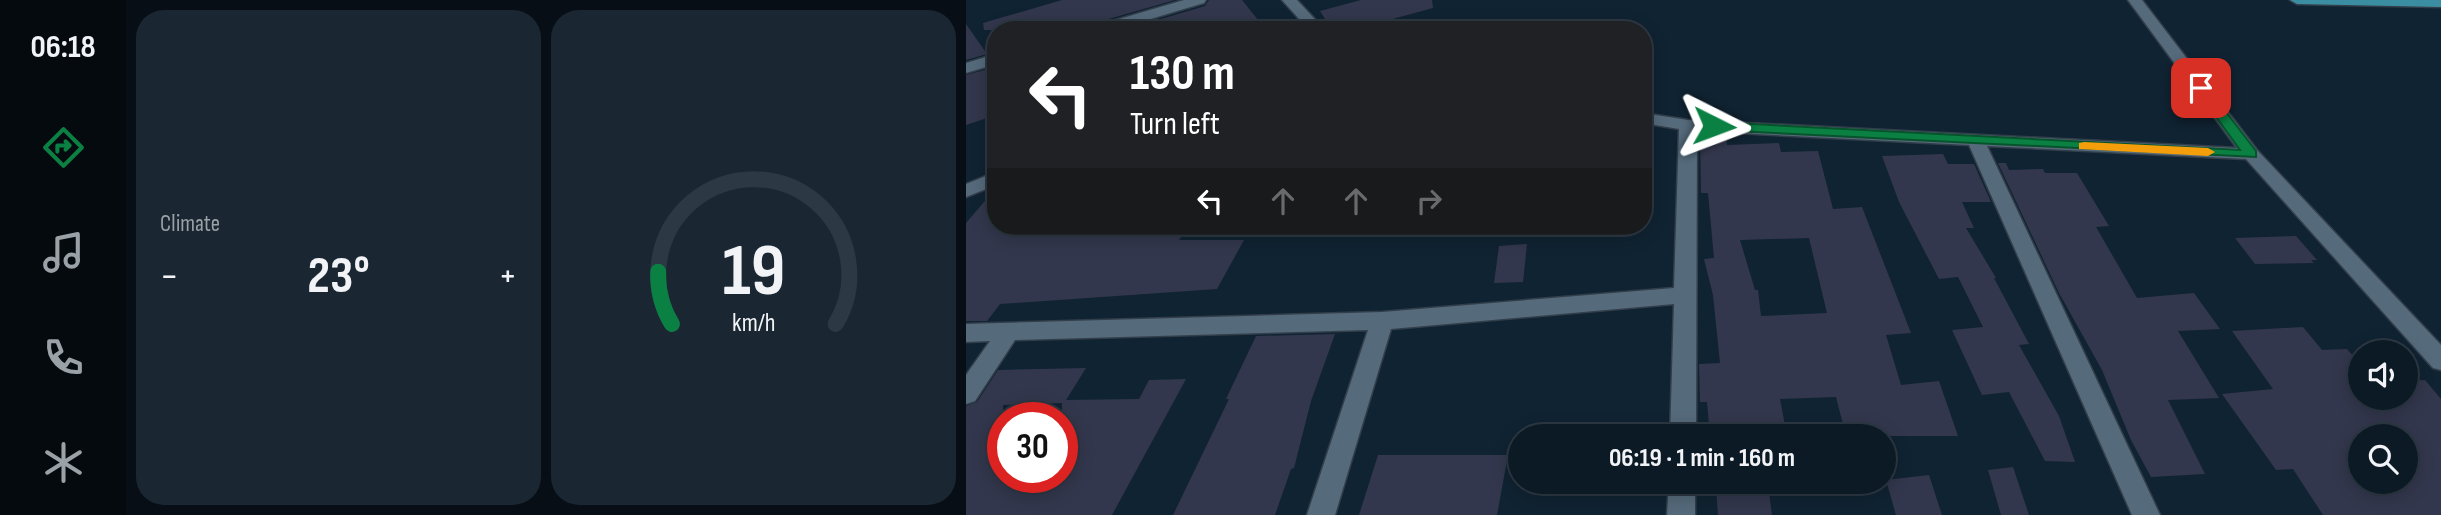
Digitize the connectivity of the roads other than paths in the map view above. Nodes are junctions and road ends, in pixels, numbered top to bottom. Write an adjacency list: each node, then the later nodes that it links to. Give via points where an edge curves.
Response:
1 (1199, 0): 6 (street)
2 (1289, 0): 7 (street)
3 (2135, 0): 13 (street)
4 (2297, 0): 5 (main road)
5 (2441, 3)
6 (1128, 21)
7 (1309, 21)
8 (987, 62): 9 (street)
9 (966, 68)
10 (1652, 119): 11 (street)
11 (1688, 125): 12 (street); 16 (street)
12 (1976, 141): 13 (street); 26 (street)
13 (2251, 154): 20 (street)
14 (987, 182): 15 (street)
15 (966, 191)
16 (1685, 295): 17 (street); 22 (street)
17 (1382, 321): 19 (street); 24 (street)
18 (966, 333): 19 (street)
19 (1008, 333): 21 (street)
20 (2441, 360)
21 (966, 394)
22 (1683, 424)
23 (1682, 494): 25 (street)
24 (1321, 515)
25 (1681, 515)
26 (2146, 515)

